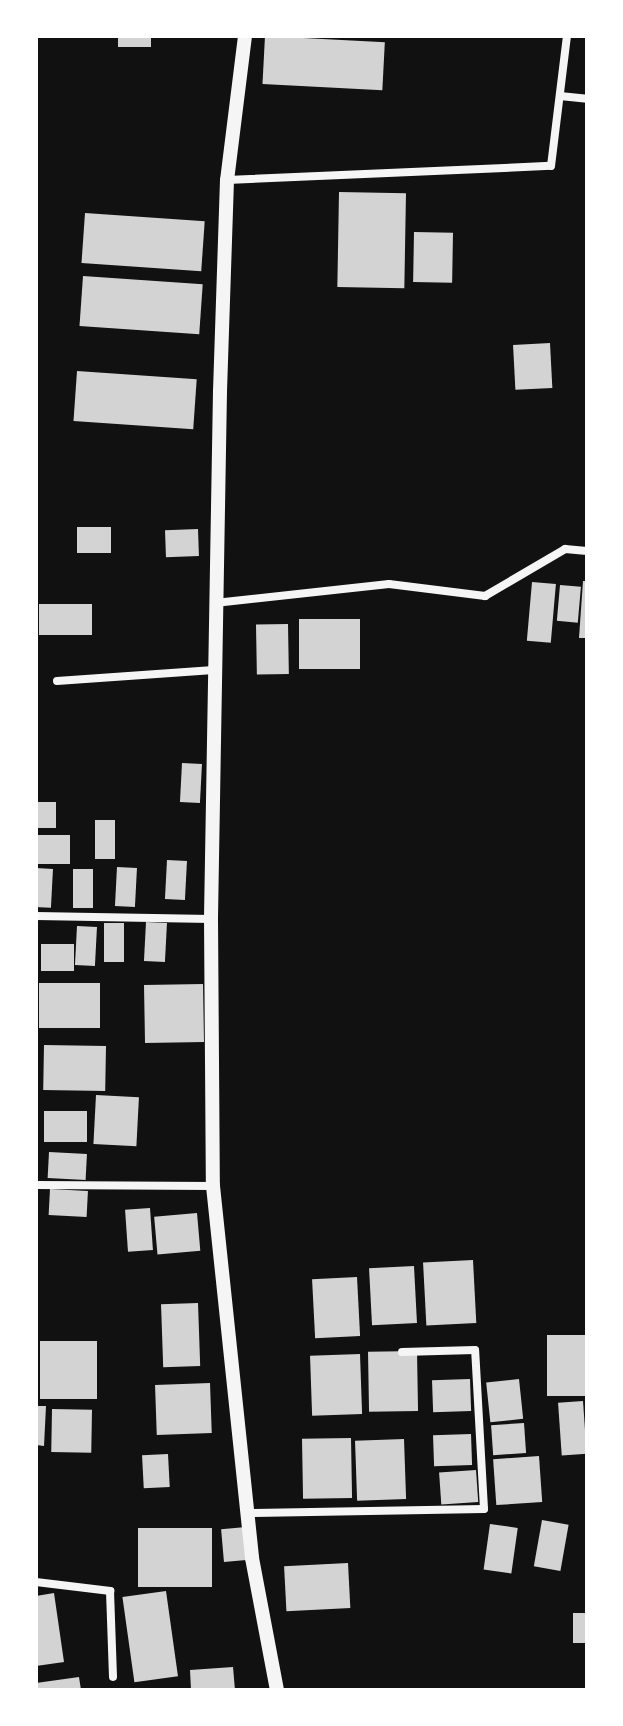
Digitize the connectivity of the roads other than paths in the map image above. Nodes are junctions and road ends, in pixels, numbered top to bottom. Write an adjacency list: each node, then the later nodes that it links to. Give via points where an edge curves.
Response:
1 (245, 36): 5 (street)
2 (567, 36): 3 (street)
3 (560, 96): 4 (street); 5 (street, via 551,166)
4 (587, 99)
5 (227, 180): 7 (street)
6 (587, 551): 7 (street, via 565,549 485,596 389,584)
7 (215, 603): 8 (street)
8 (214, 670): 9 (street); 11 (street)
9 (57, 681)
10 (36, 916): 11 (street)
11 (211, 919): 13 (street)
12 (36, 1185): 13 (street)
13 (213, 1186): 15 (street)
14 (402, 1352): 15 (street, via 475,1350 484,1509)
15 (250, 1513): 18 (street, via 252,1558)
16 (36, 1582): 17 (street, via 110,1591)
17 (113, 1677)
18 (277, 1690)

